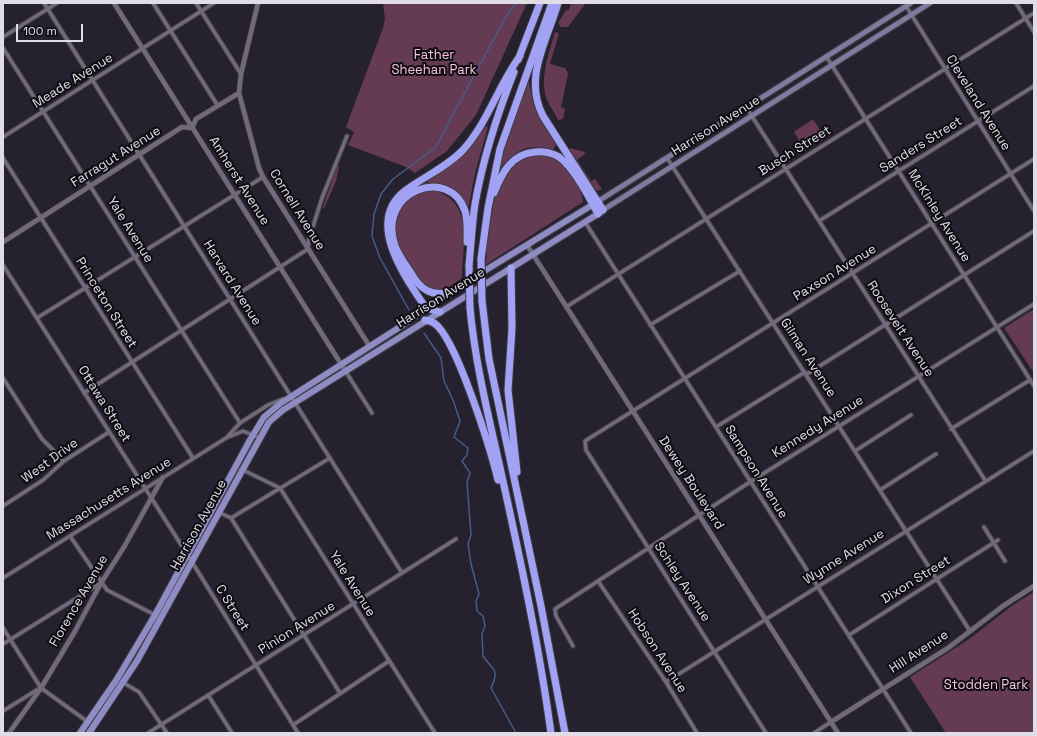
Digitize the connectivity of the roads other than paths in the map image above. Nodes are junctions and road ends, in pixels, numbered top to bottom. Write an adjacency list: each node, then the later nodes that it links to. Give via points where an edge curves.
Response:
1 (44, 3): 15 (street, Harvard Avenue)
2 (57, 3): 15 (street)
3 (114, 3): 24 (street, Amherst Avenue)
4 (153, 3): 20 (street)
5 (196, 3): 16 (street)
6 (214, 3): 16 (street, Meade Avenue)
7 (258, 3): 29 (street, Cornell Avenue)
8 (540, 3): 25 (highway)
9 (552, 3): 54 (highway, via 500,149)
10 (558, 3): 53 (highway, via 537,66 534,80 535,96 543,116)
11 (911, 3): 14 (main road, Harrison Avenue)
12 (930, 3): 18 (main road, Harrison Avenue)
13 (1016, 3): 19 (street)
14 (906, 6): 18 (street, Cleveland Avenue); 26 (main road, Harrison Avenue)
15 (48, 9): 22 (street); 30 (street, Harvard Avenue)
16 (201, 11): 20 (street, Meade Avenue); 29 (street)
17 (1034, 13): 19 (street, Busch Street)
18 (911, 15): 27 (main road, Harrison Avenue); 28 (street, Cleveland Avenue)
19 (1026, 18): 21 (street); 28 (street, Busch Street)
20 (171, 31): 24 (street, Meade Avenue); 33 (street)
21 (1034, 32)
22 (3, 37)
23 (3, 48): 35 (street, Yale Avenue)
24 (143, 48): 30 (street, Meade Avenue); 39 (street, Amherst Avenue)
25 (520, 56): 70 (highway, via 498,112 482,167); 82 (highway, via 482,124 469,142 443,167 401,194 389,213 390,246)
26 (826, 56): 27 (street, McKinley Avenue); 34 (main road, Harrison Avenue)
27 (832, 66): 36 (main road, Harrison Avenue); 37 (street, McKinley Avenue)
28 (945, 69): 37 (street, Busch Street); 38 (street, Cleveland Avenue)
29 (241, 74): 32 (street, Cornell Avenue)
30 (93, 80): 35 (street, Meade Avenue); 42 (street, Harvard Avenue)
31 (1034, 86): 38 (street, Sanders Street)
32 (239, 93): 33 (street); 50 (street, Cornell Avenue)
33 (218, 106): 39 (street, via 196,119)
34 (746, 107): 36 (street, Roosevelt Avenue); 44 (main road, Harrison Avenue)
35 (43, 111): 41 (street, Meade Avenue); 51 (street, Yale Avenue)
36 (752, 116): 46 (main road, Harrison Avenue); 47 (street, Roosevelt Avenue)
37 (865, 118): 47 (street, Busch Street); 48 (street, McKinley Avenue)
38 (978, 121): 48 (street, Sanders Street); 49 (street, Cleveland Avenue)
39 (192, 128): 42 (street, Farragut Avenue, via 182,128); 52 (street, Amherst Avenue)
40 (347, 136): 66 (street, via 322,198 308,239)
41 (3, 137)
42 (140, 155): 51 (street, Farragut Avenue); 62 (street, Harvard Avenue)
43 (3, 158): 57 (street, Princeton Street)
44 (667, 158): 46 (street, Gilman Avenue); 53 (main road, Harrison Avenue)
45 (1034, 159): 49 (street, Paxson Avenue)
46 (673, 166): 56 (main road, Harrison Avenue); 58 (street, Gilman Avenue)
47 (786, 170): 58 (street, Busch Street); 59 (street, Roosevelt Avenue)
48 (898, 171): 59 (street, Sanders Street); 61 (street, McKinley Avenue)
49 (1011, 174): 55 (street, Cleveland Avenue); 61 (street, Paxson Avenue)
50 (263, 177): 52 (street); 66 (street, Cornell Avenue)
51 (90, 186): 57 (street, Farragut Avenue); 68 (street, Yale Avenue)
52 (235, 195): 62 (street); 71 (street, Amherst Avenue)
53 (595, 203): 54 (highway, via 565,162 558,156 540,151 522,155 508,165); 56 (highway); 65 (main road, Harrison Avenue)
54 (488, 208): 131 (highway, bridge, via 481,259 482,300 490,359)
55 (1034, 211)
56 (600, 212): 60 (main road, Harrison Avenue)
57 (40, 218): 64 (street, Farragut Avenue); 77 (street, Princeton Street)
58 (706, 219): 73 (street, Gilman Avenue); 74 (street, Busch Street)
59 (819, 221): 75 (street, Roosevelt Avenue)
60 (585, 222): 67 (main road, Harrison Avenue); 74 (street, Sampson Avenue)
61 (932, 224): 75 (street, Paxson Avenue); 76 (street, McKinley Avenue)
62 (185, 226): 68 (street); 79 (street, Harvard Avenue)
63 (1034, 232): 76 (street)
64 (3, 242)
65 (527, 245): 67 (street, Dewey Boulevard); 78 (main road, Harrison Avenue)
66 (308, 249): 71 (street); 91 (street, Cornell Avenue)
67 (533, 254): 72 (main road, Harrison Avenue); 81 (street, Dewey Boulevard)
68 (135, 257): 77 (street); 90 (street, Yale Avenue)
69 (3, 265): 84 (street, Ottawa Street)
70 (469, 265): 78 (highway, via 467,222 465,211 458,199 450,192 434,187 414,190 404,197 393,220 397,251 416,282 424,289 431,293); 143 (highway, bridge, via 473,339)
71 (281, 267): 79 (street); 93 (street, Amherst Avenue)
72 (511, 268): 83 (main road, Harrison Avenue); 131 (highway, via 512,328 508,390)
73 (740, 271): 86 (street, Gilman Avenue); 88 (street)
74 (618, 273): 81 (street, Busch Street); 88 (street, Sampson Avenue)
75 (852, 274): 86 (street, Paxson Avenue); 87 (street, Roosevelt Avenue)
76 (964, 275): 87 (street); 89 (street, McKinley Avenue)
77 (85, 288): 84 (street); 92 (street, Princeton Street)
78 (450, 292): 82 (main road, Harrison Avenue)
79 (230, 299): 90 (street); 102 (street, Harvard Avenue)
80 (1034, 304): 89 (street, Kennedy Avenue)
81 (566, 307): 104 (street, Dewey Boulevard)
82 (426, 308): 83 (highway); 91 (main road, Harrison Avenue)
83 (440, 312): 85 (main road, Harrison Avenue)
84 (37, 318): 101 (street, Ottawa Street)
85 (425, 320): 94 (main road, Harrison Avenue); 143 (highway, via 434,323 444,337 468,387)
86 (774, 323): 95 (street, Gilman Avenue); 98 (street, Paxson Avenue)
87 (885, 324): 95 (street); 96 (street, Roosevelt Avenue)
88 (650, 325): 98 (street, Sampson Avenue)
89 (997, 327): 96 (street, Kennedy Avenue); 99 (street, McKinley Avenue)
90 (181, 331): 92 (street); 107 (street, Yale Avenue)
91 (370, 347): 93 (main road, Harrison Avenue)
92 (132, 363): 101 (street); 119 (street, Princeton Street)
93 (341, 365): 94 (street, Amherst Avenue); 102 (main road, Harrison Avenue)
94 (346, 372): 103 (main road, Harrison Avenue); 105 (street)
95 (806, 373): 108 (street, Gilman Avenue); 109 (street)
96 (918, 375): 108 (street, Kennedy Avenue); 110 (street, Roosevelt Avenue)
97 (3, 378): 121 (street, via 42,439)
98 (684, 379): 104 (street, Paxson Avenue); 109 (street, Sampson Avenue)
99 (1030, 380): 100 (street, McKinley Avenue); 110 (street)
100 (1034, 386)
101 (84, 393): 111 (street, Ottawa Street)
102 (291, 396): 103 (street, Harvard Avenue); 107 (street, Massachusetts Avenue, via 268,405); 112 (main road, Harrison Avenue, via 264,417)
103 (295, 403): 114 (main road, Harrison Avenue, via 269,422); 120 (street, Harvard Avenue)
104 (632, 411): 115 (street, Paxson Avenue); 135 (street, Dewey Boulevard)
105 (372, 413)
106 (911, 415): 116 (street)
107 (240, 423): 113 (street, Massachusetts Avenue)
108 (839, 426): 116 (street, Gilman Avenue); 126 (street, Kennedy Avenue)
109 (716, 427): 126 (street, Sampson Avenue)
110 (952, 429): 125 (street, Roosevelt Avenue)
111 (109, 432): 121 (street, West Drive); 127 (street, Ottawa Street)
112 (253, 434): 113 (street, Massachusetts Avenue, via 242,431); 114 (street); 122 (main road, Harrison Avenue)
113 (226, 438): 119 (street, Massachusetts Avenue)
114 (260, 438): 123 (main road, Harrison Avenue)
115 (585, 441): 144 (street, Schley Avenue, via 586,450)
116 (855, 451): 129 (street, Gilman Avenue)
117 (1034, 451): 125 (street, Wynne Avenue)
118 (936, 454): 129 (street)
119 (193, 458): 124 (street, Massachusetts Avenue)
120 (330, 458): 128 (street); 148 (street, Harvard Avenue)
121 (64, 461): 132 (street, West Drive, via 43,480)
122 (236, 466): 123 (street); 133 (main road, Harrison Avenue)
123 (242, 469): 128 (street); 134 (main road, Harrison Avenue)
124 (163, 477): 127 (street, Massachusetts Avenue); 130 (street, Florence Avenue)
125 (985, 480): 138 (street, Wynne Avenue)
126 (750, 482): 135 (street, Kennedy Avenue); 153 (street, Sampson Avenue)
127 (145, 488): 130 (street, Ottawa Street); 139 (street, Massachusetts Avenue)
128 (280, 488): 136 (street); 155 (street, Yale Avenue)
129 (880, 490): 138 (street, Gilman Avenue)
130 (150, 497): 145 (street, Ottawa Street); 152 (street, Florence Avenue, via 124,547)
131 (518, 500): 189 (highway, via 542,606)
132 (3, 506)
133 (212, 509): 134 (street); 145 (main road, Harrison Avenue)
134 (218, 512): 136 (street); 147 (main road, Harrison Avenue)
135 (699, 516): 144 (street, Kennedy Avenue); 157 (street, Dewey Boulevard)
136 (231, 518): 160 (street)
137 (984, 527): 142 (street)
138 (906, 530): 150 (street, Gilman Avenue); 153 (street, Wynne Avenue)
139 (70, 536): 149 (street, Massachusetts Avenue); 152 (street)
140 (456, 539): 148 (street, Pinion Avenue)
141 (998, 540): 142 (street, Dixon Street)
142 (994, 543): 146 (street); 150 (street, Dixon Street)
143 (517, 546): 188 (highway)
144 (648, 548): 151 (street, Kennedy Avenue); 165 (street, Schley Avenue)
145 (187, 554): 147 (street, C Street); 156 (main road, Harrison Avenue)
146 (1005, 561)
147 (192, 562): 167 (street, C Street); 169 (main road, Harrison Avenue)
148 (402, 573): 155 (street, Pinion Avenue)
149 (3, 578)
150 (936, 579): 159 (street, Gilman Avenue); 161 (street, Dixon Street)
151 (598, 580): 164 (street, Kennedy Avenue, via 555,609 556,616); 170 (street, Hobson Avenue)
152 (101, 583): 156 (street, via 107,590); 162 (street); 171 (street, Florence Avenue)
153 (818, 586): 157 (street, Wynne Avenue); 161 (street, Sampson Avenue)
154 (1034, 586): 159 (street, Hill Avenue)
155 (353, 604): 160 (street, Pinion Avenue); 166 (street, Yale Avenue)
156 (155, 615): 168 (main road, Harrison Avenue)
157 (765, 619): 165 (street, Wynne Avenue); 177 (street, Dewey Boulevard)
158 (3, 628): 162 (street)
159 (970, 631): 172 (street, Hill Avenue)
160 (304, 635): 167 (street, Pinion Avenue); 173 (street)
161 (849, 635): 172 (street, Sampson Avenue)
162 (10, 639): 163 (street); 171 (street)
163 (3, 644)
164 (573, 646)
165 (715, 651): 170 (street, Wynne Avenue); 191 (street, Schley Avenue)
166 (389, 661): 173 (street); 187 (street, Yale Avenue)
167 (256, 665): 174 (street, Pinion Avenue); 179 (street, C Street)
168 (117, 679): 169 (street); 176 (main road, Harrison Avenue)
169 (123, 682): 178 (street, via 139,692); 182 (main road, Harrison Avenue)
170 (666, 682): 190 (street, Hobson Avenue)
171 (41, 688): 175 (street); 176 (street); 180 (street, Florence Avenue)
172 (883, 689): 177 (street, Hill Avenue); 194 (street, Sampson Avenue)
173 (340, 694): 179 (street)
174 (208, 695): 178 (street, Pinion Avenue); 185 (street)
175 (3, 711)
176 (88, 722): 181 (main road, Harrison Avenue)
177 (831, 722): 192 (street, Hill Avenue); 193 (street, Dewey Boulevard)
178 (161, 724): 183 (street, Pinion Avenue); 184 (street)
179 (293, 725): 186 (street, C Street)
180 (9, 733)
181 (80, 733)
182 (89, 733)
183 (148, 733)
184 (167, 733)
185 (232, 733)
186 (298, 733)
187 (435, 733)
188 (552, 733)
189 (565, 733)
190 (697, 733)
191 (766, 733)
192 (814, 733)
193 (838, 733)
194 (911, 733)

